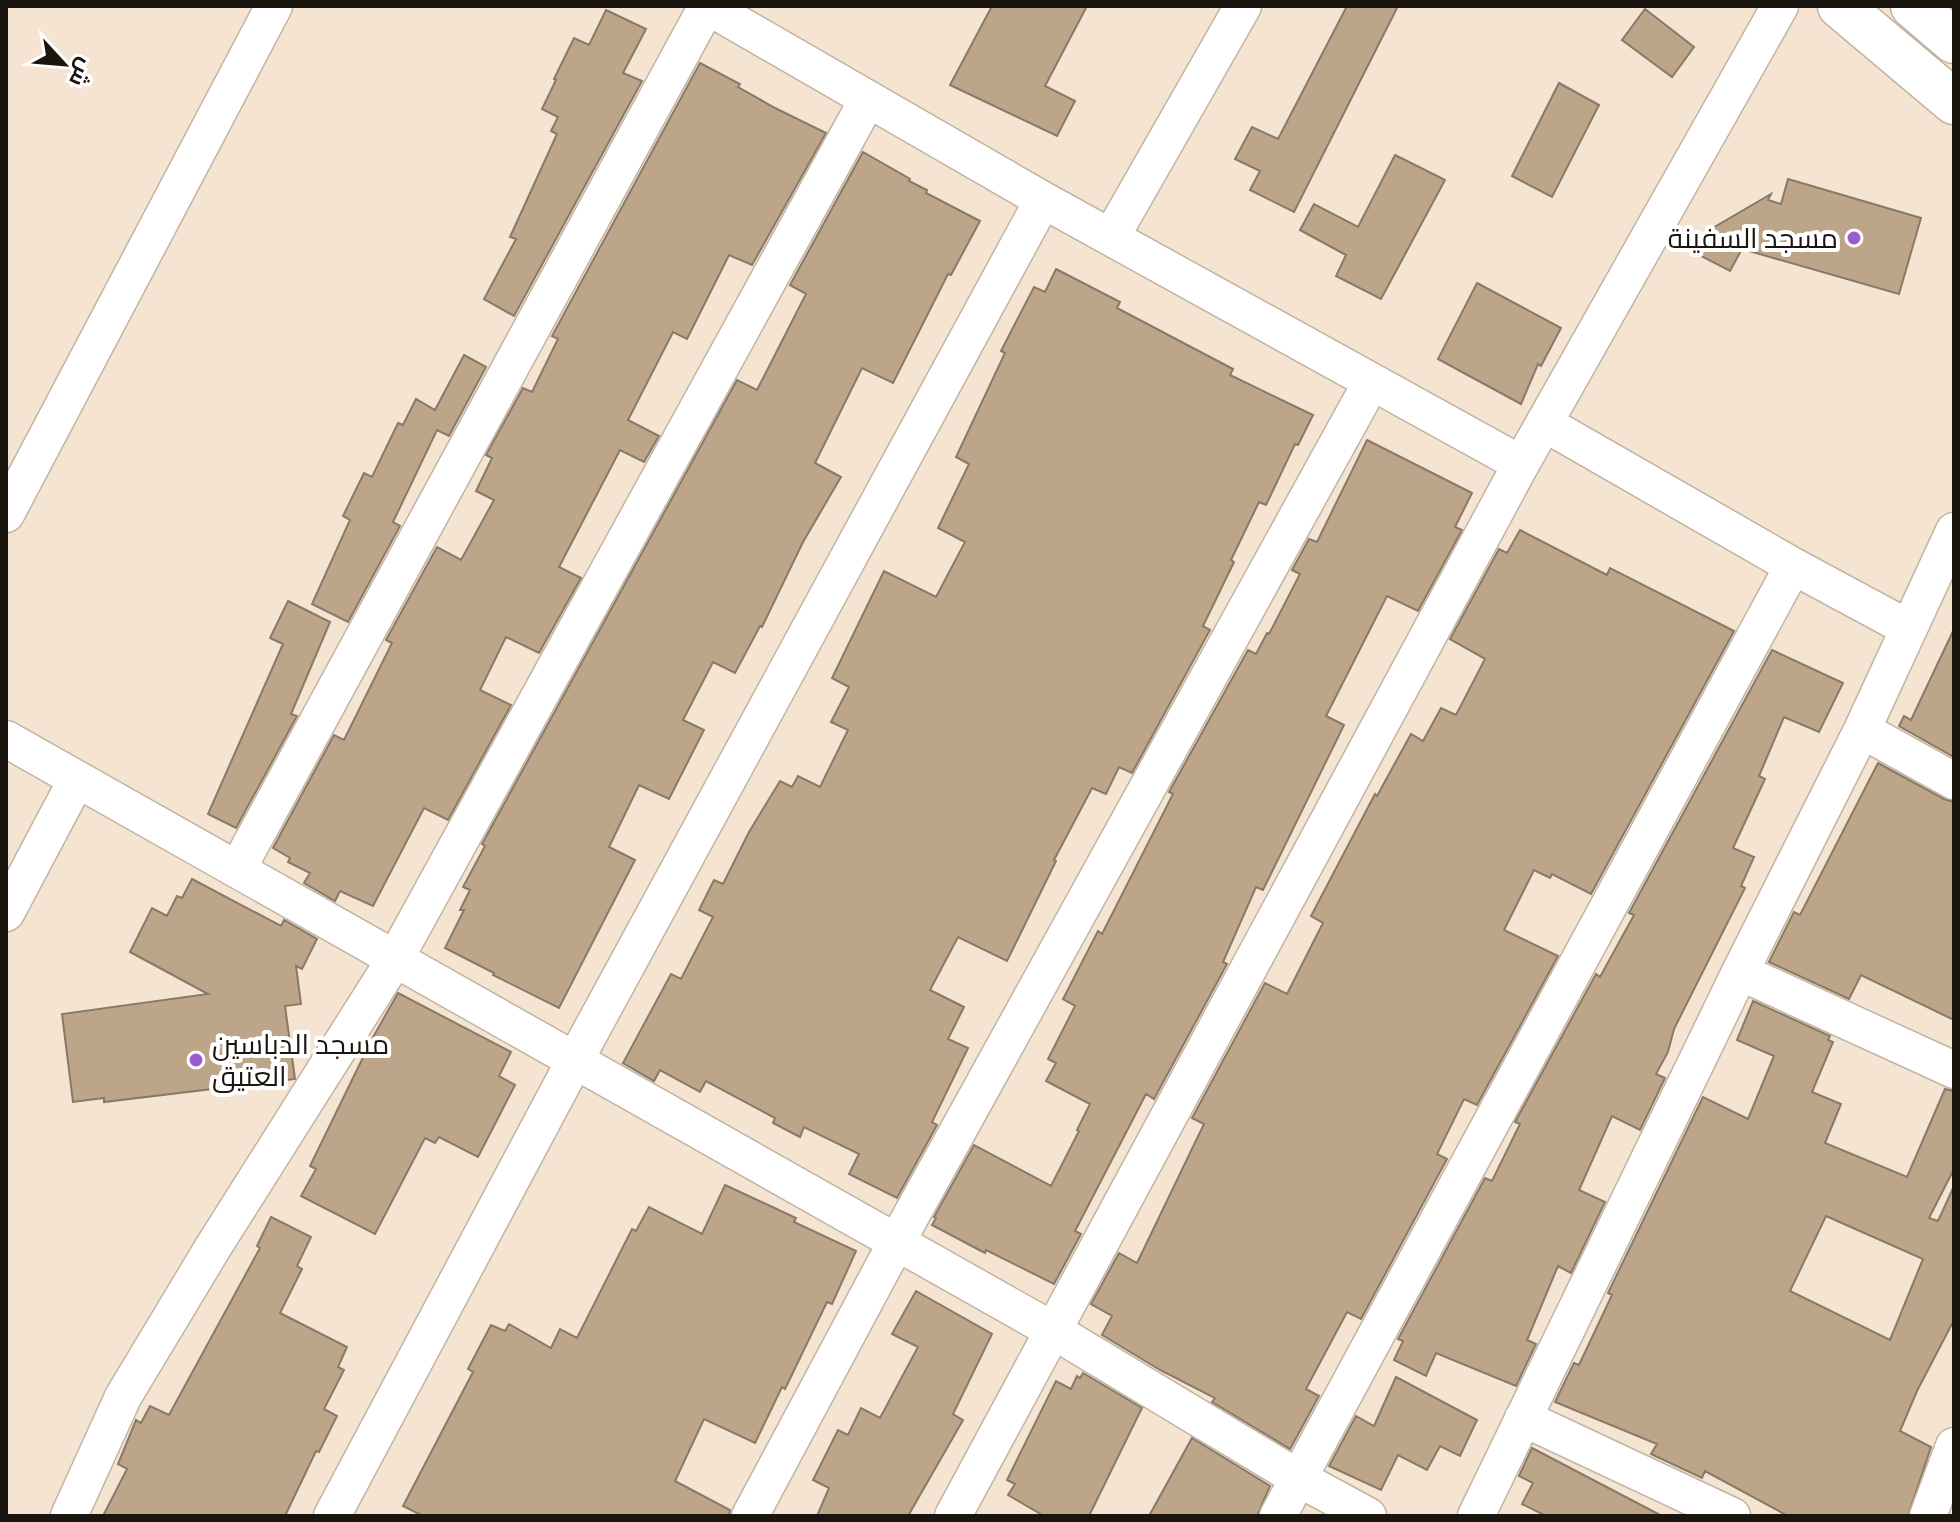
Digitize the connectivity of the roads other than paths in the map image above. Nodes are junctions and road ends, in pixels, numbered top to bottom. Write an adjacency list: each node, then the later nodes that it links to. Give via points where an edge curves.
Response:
1 (274, 6): 15 (street)
2 (707, 6): 8 (street); 23 (street)
3 (1243, 6): 11 (street)
4 (1780, 6): 13 (street)
5 (1840, 6): 9 (main road)
6 (1913, 6): 7 (main road)
7 (1954, 41)
8 (868, 99): 10 (street); 25 (street)
9 (1954, 102)
10 (1043, 200): 11 (street); 27 (street)
11 (1111, 237): 12 (street)
12 (1371, 383): 14 (street); 29 (street)
13 (1544, 423): 14 (street); 17 (street)
14 (1521, 464): 30 (street)
15 (6, 514)
16 (1954, 531): 18 (street)
17 (1793, 566): 18 (street); 33 (street)
18 (1908, 628): 19 (street)
19 (1862, 730): 22 (street); 26 (street)
20 (6, 739): 21 (street)
21 (77, 779): 23 (street); 24 (street)
22 (1954, 781)
23 (238, 868): 25 (street)
24 (6, 913)
25 (395, 959): 27 (street); 34 (street, via 123,1397)
26 (1740, 972): 28 (street); 31 (street)
27 (574, 1062): 29 (street); 35 (street)
28 (1954, 1070)
29 (896, 1243): 30 (street); 36 (street)
30 (1054, 1331): 33 (street); 37 (street)
31 (1523, 1418): 40 (street); 41 (street)
32 (1954, 1446): 42 (street)
33 (1298, 1478): 38 (street); 39 (street)
34 (69, 1516)
35 (332, 1516)
36 (750, 1516)
37 (953, 1516)
38 (1278, 1516)
39 (1368, 1516)
40 (1476, 1516)
41 (1732, 1516)
42 (1928, 1516)

